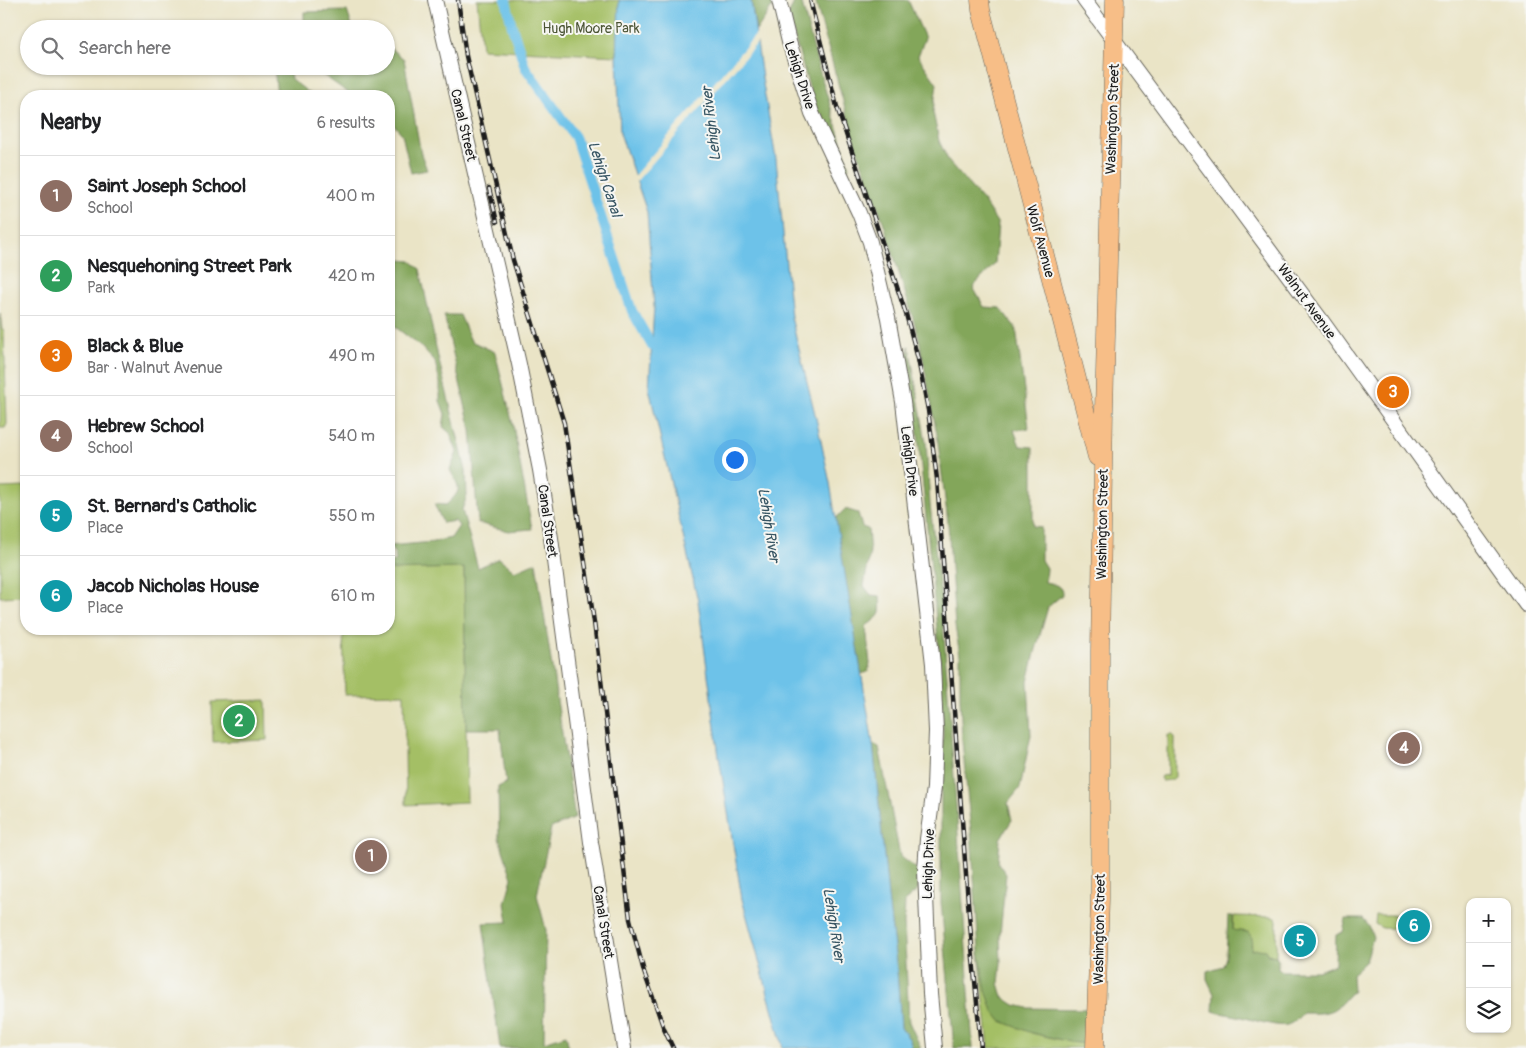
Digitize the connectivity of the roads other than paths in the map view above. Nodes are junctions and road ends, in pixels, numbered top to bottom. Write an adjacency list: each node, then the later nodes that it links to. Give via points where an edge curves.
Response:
1 (435, 0): 12 (street, Canal Street, via 519,364 540,470 592,846)
2 (779, 0): 11 (street, Lehigh Drive, via 812,113 870,242 903,402 934,664 934,788 925,871)
3 (980, 0): 7 (main road, Wolf Avenue)
4 (1084, 0): 6 (street, Walnut Avenue)
5 (1115, 0): 6 (main road, Washington Street)
6 (1114, 40): 8 (main road, Washington Street); 10 (street, Walnut Avenue)
7 (1084, 407): 8 (main road); 9 (main road, Wolf Avenue)
8 (1104, 410): 9 (main road, Washington Street)
9 (1103, 482): 15 (main road, Washington Street, via 1100,899)
10 (1526, 605)
11 (929, 942): 13 (street, Lehigh Drive); 14 (street, Lehigh Drive)
12 (624, 1048)
13 (935, 1048)
14 (944, 1048)
15 (1095, 1048)

